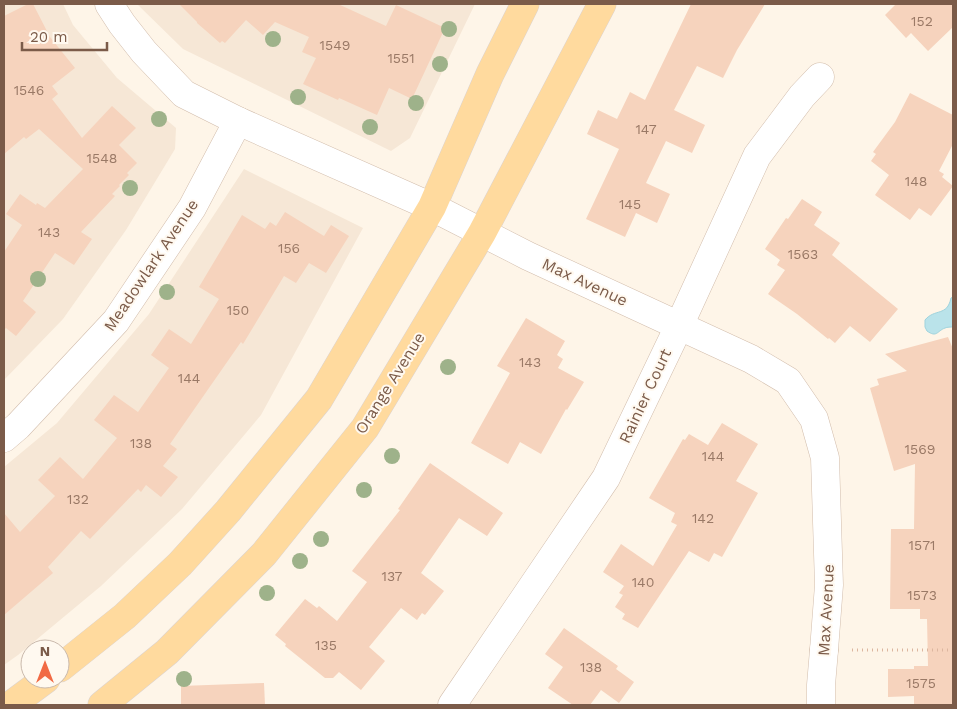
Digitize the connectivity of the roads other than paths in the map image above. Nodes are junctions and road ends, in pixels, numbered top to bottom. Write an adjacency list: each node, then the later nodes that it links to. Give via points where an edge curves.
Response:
1 (109, 4): 5 (street, Max Avenue, via 144,52 184,94)
2 (525, 4): 6 (main road, via 490,74)
3 (602, 4): 7 (main road, Orange Avenue)
4 (820, 77): 8 (street, Rainier Court, via 757,156)
5 (238, 121): 6 (street, Max Avenue); 9 (street, Meadowlark Avenue, via 192,208 116,322)
6 (432, 207): 7 (street, Max Avenue); 10 (main road, via 319,399 228,511 180,564 125,616)
7 (482, 233): 8 (street, Max Avenue); 13 (main road, Orange Avenue, via 364,428 264,554 167,652)
8 (679, 326): 14 (street, Rainier Court, via 606,478); 15 (street, Max Avenue, via 751,359 788,381 814,419 825,458 829,585)
9 (4, 438)
10 (70, 660)
11 (34, 689): 12 (main road)
12 (11, 705)
13 (102, 705)
14 (452, 705)
15 (821, 705)

